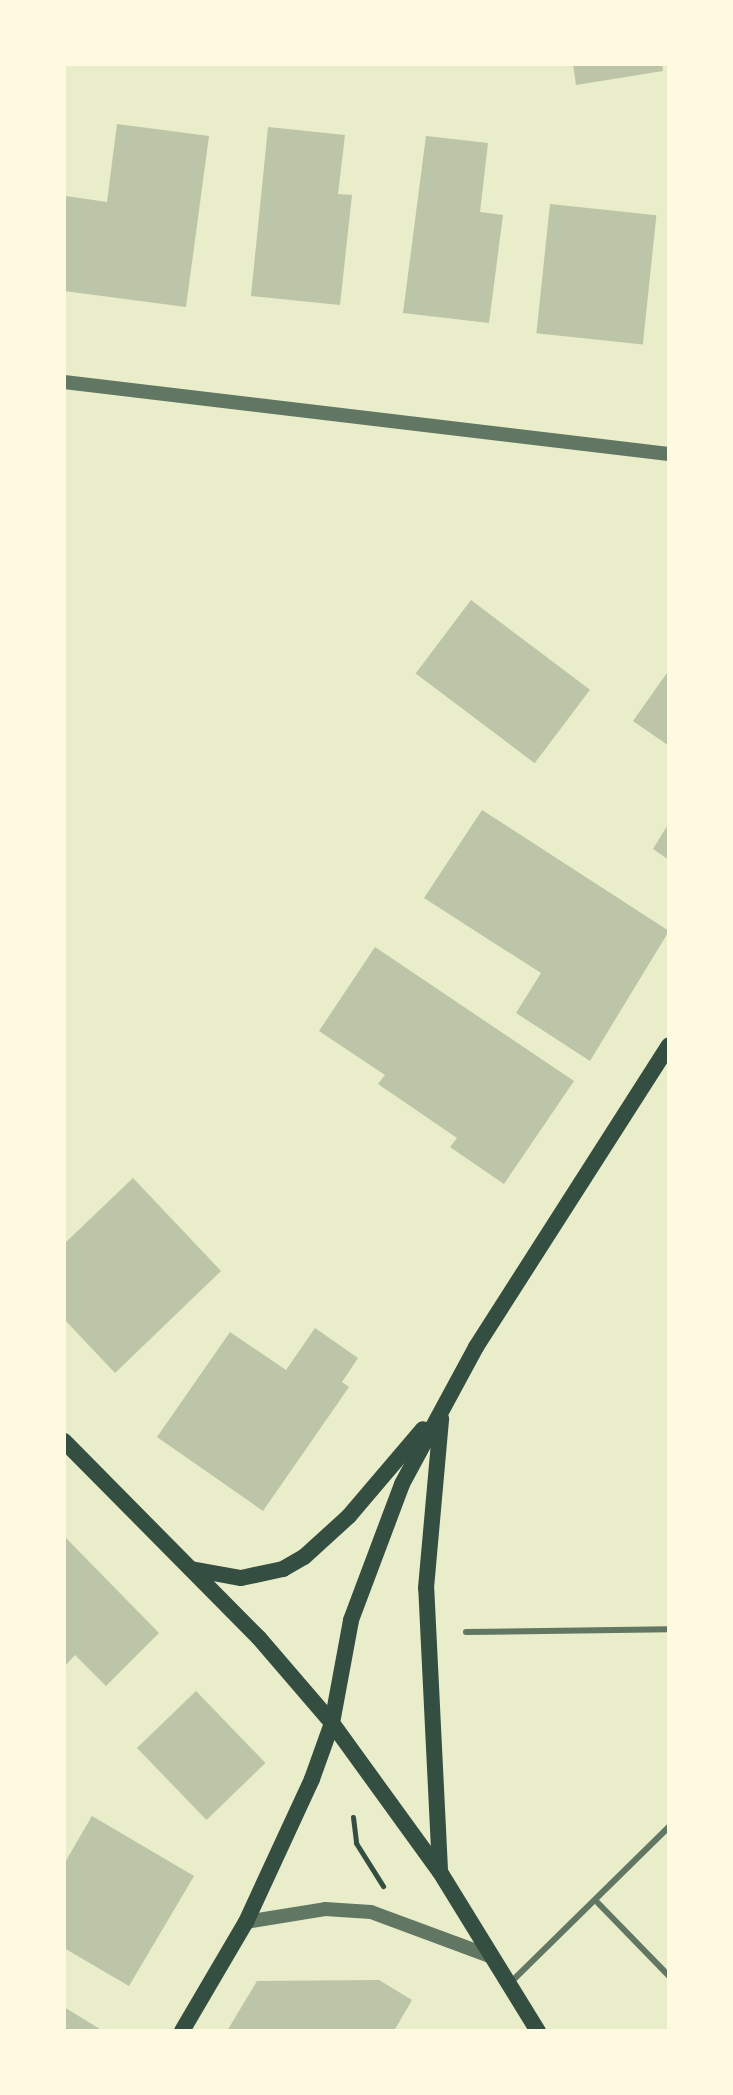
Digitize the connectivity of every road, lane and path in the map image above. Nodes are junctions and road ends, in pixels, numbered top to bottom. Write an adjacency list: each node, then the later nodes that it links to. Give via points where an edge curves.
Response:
1 (64, 382): 2 (street)
2 (669, 454)
3 (669, 1045): 4 (main road)
4 (442, 1406): 6 (main road, via 349,1516 304,1557 283,1569 241,1578); 9 (main road, via 381,1533 351,1620); 12 (main road, via 426,1588)
5 (64, 1441): 6 (main road)
6 (191, 1568): 9 (main road)
7 (669, 1629): 8 (lane)
8 (466, 1632)
9 (332, 1723): 12 (main road); 15 (main road, via 287,1840)
10 (353, 1817): 13 (path, via 356,1843)
11 (669, 1827): 14 (lane)
12 (440, 1872): 16 (main road)
13 (385, 1888)
14 (598, 1903): 17 (lane); 18 (lane)
15 (246, 1922): 16 (street, via 325,1909 371,1912); 19 (main road)
16 (490, 1956): 18 (main road)
17 (669, 1976)
18 (508, 1985): 20 (main road)
19 (182, 2031)
20 (538, 2031)

